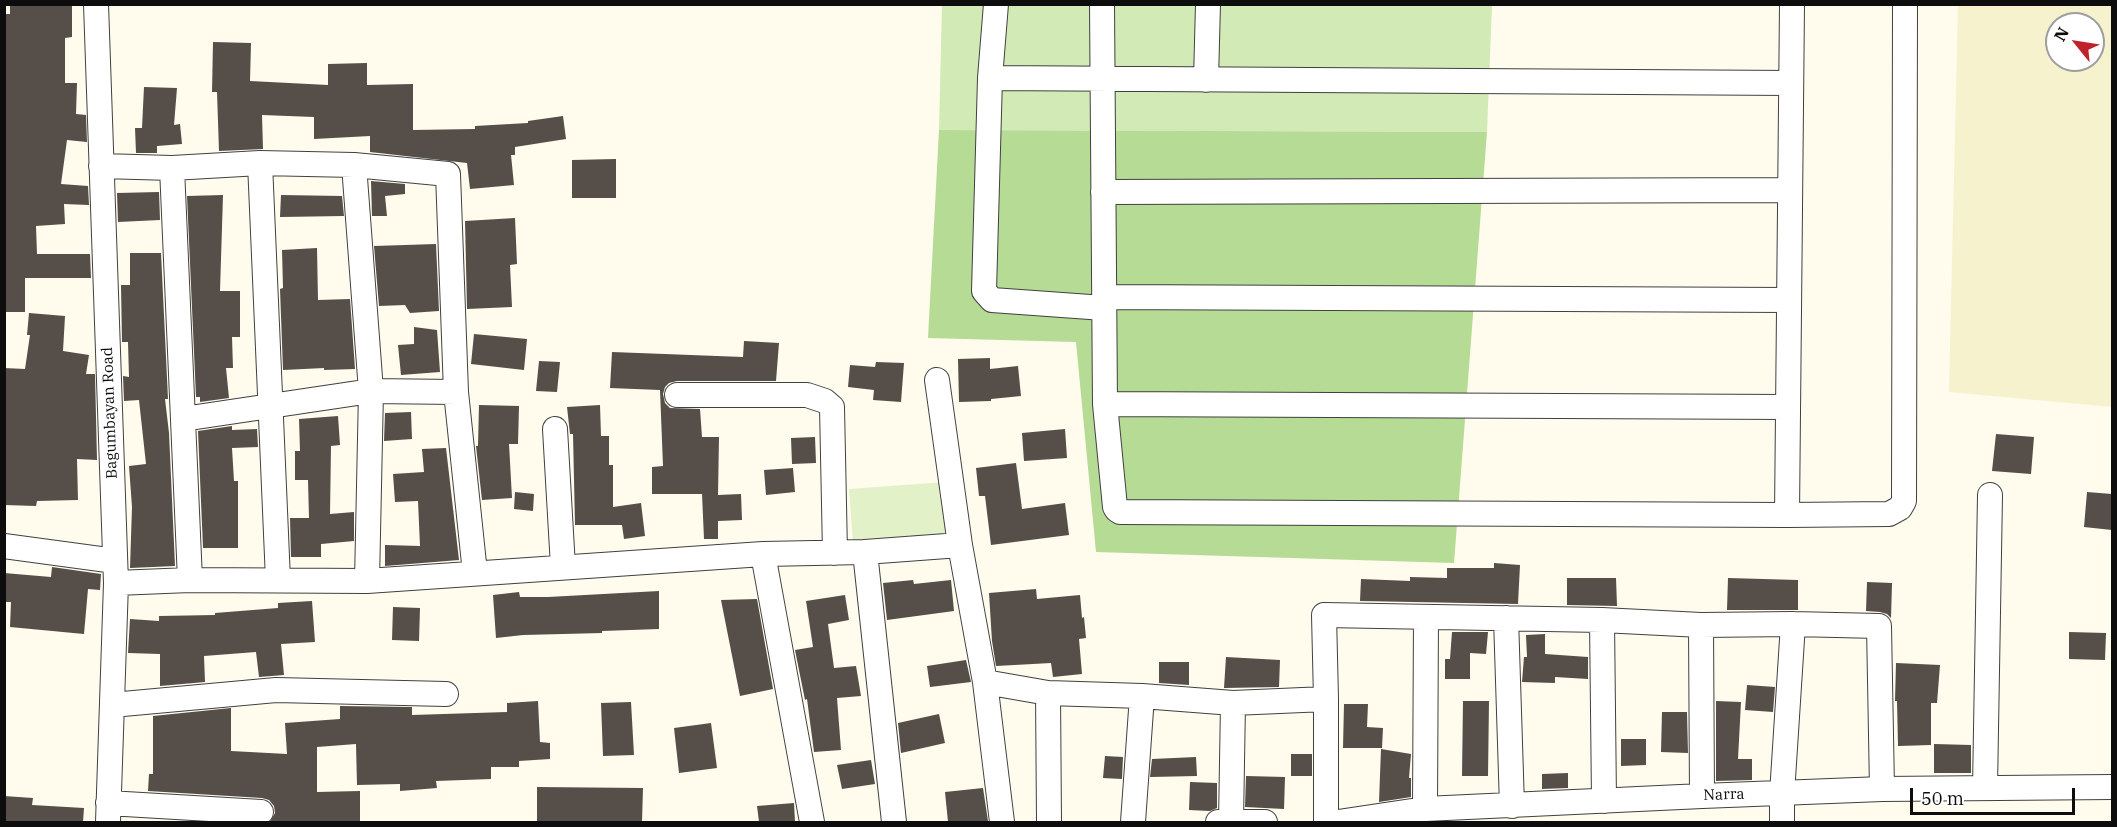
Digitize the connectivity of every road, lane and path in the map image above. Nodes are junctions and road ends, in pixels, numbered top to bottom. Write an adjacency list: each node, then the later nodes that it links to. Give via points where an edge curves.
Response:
1 (96, 4): 13 (street, Bagumbayan Road)
2 (996, 4): 7 (street)
3 (1102, 4): 8 (street)
4 (1208, 4): 9 (street)
5 (1792, 4): 10 (street)
6 (1905, 4): 29 (street, via 1904,501 1889,514)
7 (990, 78): 8 (street); 18 (street, via 984,291 992,300)
8 (1102, 79): 9 (street); 16 (street)
9 (1206, 80): 10 (street)
10 (1791, 83): 15 (street)
11 (261, 163): 12 (street); 14 (street); 24 (street)
12 (354, 165): 20 (street); 21 (street, via 448,174)
13 (101, 166): 14 (street); 36 (street, Bagumbayan Road)
14 (172, 168): 26 (street)
15 (1790, 190): 16 (street); 17 (street)
16 (1103, 192): 18 (street)
17 (1789, 300): 18 (street); 25 (street)
18 (1104, 303): 23 (street)
19 (937, 380): 30 (street)
20 (371, 391): 21 (street); 24 (street); 40 (street)
21 (456, 392): 37 (street)
22 (677, 395): 33 (street, via 807,395 832,407)
23 (1105, 404): 25 (street); 29 (street, via 1115,507 1120,512)
24 (271, 407): 26 (street); 39 (street)
25 (1788, 407): 29 (street)
26 (183, 419): 38 (street)
27 (555, 429): 35 (street)
28 (1990, 495): 54 (street)
29 (1787, 515)
30 (960, 545): 32 (street); 46 (street)
31 (4, 546): 36 (street)
32 (865, 552): 33 (street); 65 (street)
33 (835, 553): 34 (street)
34 (763, 554): 35 (street); 64 (street)
35 (562, 567): 37 (street)
36 (115, 572): 38 (street); 52 (street, Bagumbayan Road)
37 (475, 573): 40 (street)
38 (190, 580): 39 (street)
39 (278, 580): 40 (street)
40 (367, 581)
41 (1426, 617): 42 (street); 50 (street, via 1324,615); 60 (street)
42 (1506, 618): 43 (street); 59 (street)
43 (1602, 620): 45 (street); 58 (street)
44 (1793, 624): 45 (street); 55 (street, via 1879,626); 56 (street)
45 (1701, 625): 57 (street)
46 (985, 682): 47 (street); 66 (street)
47 (1048, 693): 49 (street); 67 (street)
48 (446, 694): 52 (street, via 276,690)
49 (1142, 696): 51 (street); 68 (street)
50 (1326, 699): 51 (street); 71 (street)
51 (1233, 703): 69 (street)
52 (112, 705): 62 (street, Bagumbayan Road)
53 (2112, 786): 54 (street, Narra)
54 (1985, 788): 55 (street, Narra)
55 (1882, 789): 56 (street, Narra)
56 (1782, 794): 57 (street, Narra); 73 (street)
57 (1702, 796): 58 (street, Narra)
58 (1604, 801): 59 (street, Narra)
59 (1512, 806): 60 (street, Narra)
60 (1425, 809): 63 (street, Narra)
61 (261, 812): 62 (street)
62 (108, 813)
63 (1386, 819): 72 (street, Narra)
64 (812, 822)
65 (894, 822)
66 (1002, 822)
67 (1049, 822)
68 (1133, 822)
69 (1225, 822): 70 (street)
70 (1265, 822)
71 (1326, 822)
72 (1338, 822)
73 (1782, 822)

